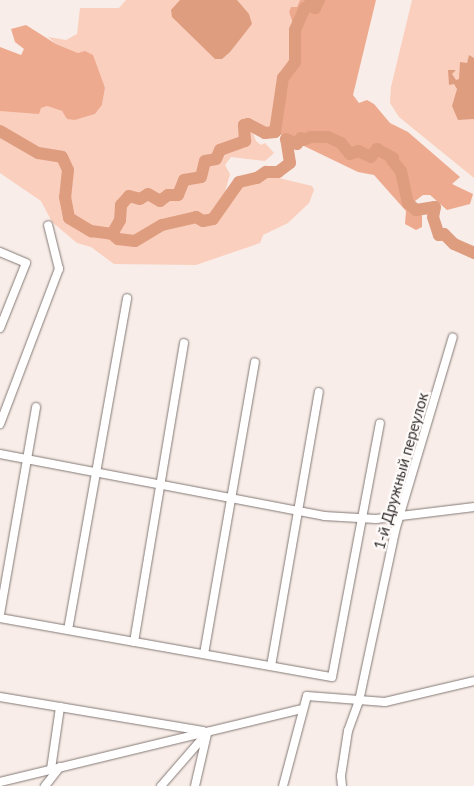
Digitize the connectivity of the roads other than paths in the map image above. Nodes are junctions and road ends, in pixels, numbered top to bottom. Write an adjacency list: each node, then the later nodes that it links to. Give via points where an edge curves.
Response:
1 (48, 225): 11 (street, via 59,269)
2 (0, 252): 4 (street, via 26,263)
3 (127, 298): 14 (street)
4 (0, 328)
5 (453, 337): 20 (street, 1-й Дружный переулок)
6 (184, 343): 15 (street)
7 (255, 362): 16 (street)
8 (319, 392): 18 (street)
9 (36, 407): 13 (street)
10 (380, 423): 19 (street)
11 (0, 424)
12 (0, 454): 13 (street)
13 (26, 460): 14 (street); 21 (street)
14 (97, 473): 15 (street); 23 (street)
15 (160, 485): 16 (street); 24 (street)
16 (233, 499): 18 (street); 25 (street)
17 (474, 507): 20 (street)
18 (297, 511): 19 (street); 26 (street)
19 (363, 518): 20 (street); 26 (street, via 332,677)
20 (399, 518): 29 (street, 1-й Дружный переулок)
21 (0, 614)
22 (0, 618): 23 (street)
23 (68, 630): 24 (street)
24 (134, 642): 25 (street)
25 (204, 654): 26 (street)
26 (271, 666)
27 (474, 681): 29 (street, via 392,701)
28 (0, 697): 30 (street)
29 (359, 701): 31 (street, via 310,695 304,699); 40 (street, 1-й Дружный переулок, via 348,731)
30 (60, 707): 32 (street); 34 (street)
31 (301, 709): 32 (street); 39 (street)
32 (208, 732): 33 (street); 37 (street); 38 (street)
33 (60, 767): 34 (street); 36 (street)
34 (51, 770): 35 (street)
35 (0, 782)
36 (45, 786)
37 (161, 786)
38 (195, 786)
39 (283, 786)
40 (342, 786)

